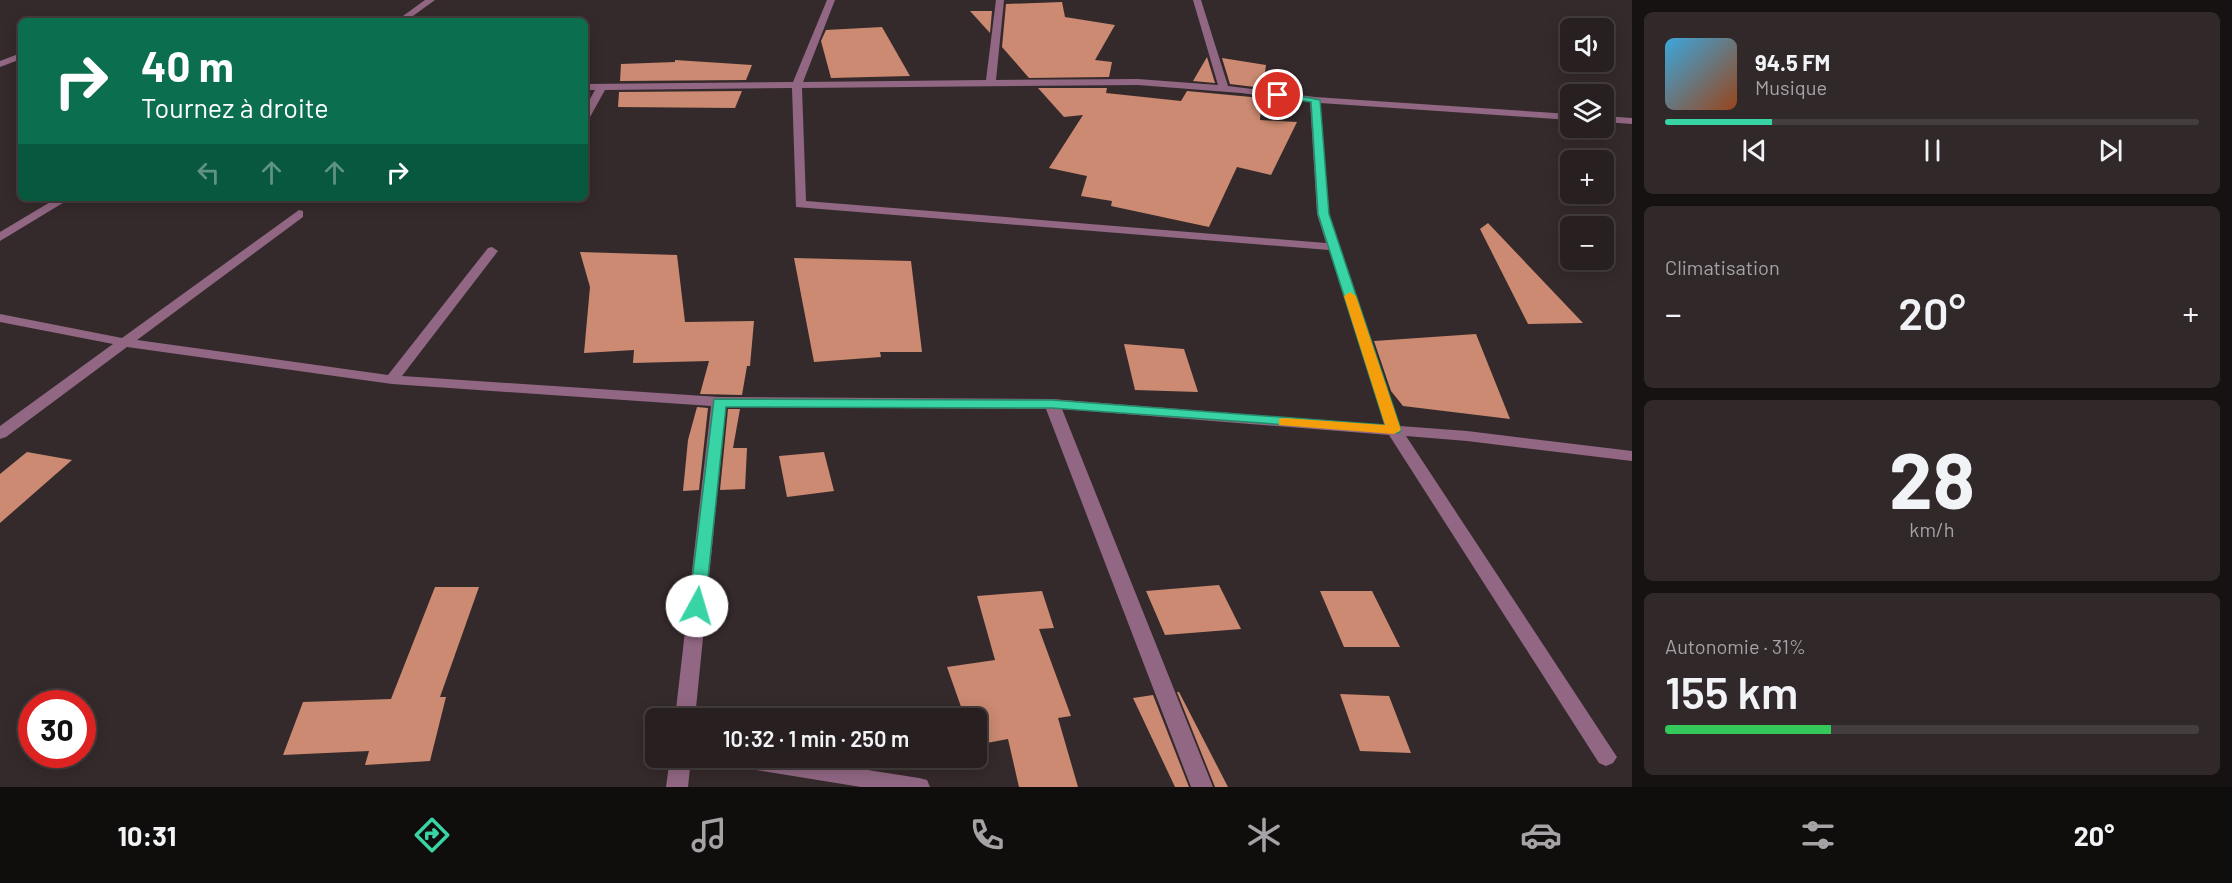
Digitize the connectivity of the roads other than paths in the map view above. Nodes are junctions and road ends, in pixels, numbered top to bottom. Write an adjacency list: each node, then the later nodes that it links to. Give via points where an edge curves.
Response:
1 (431, 0): 5 (street)
2 (831, 0): 9 (street)
3 (1000, 0): 8 (street)
4 (1197, 0): 12 (street)
5 (404, 18)
6 (18, 57): 7 (street)
7 (0, 64)
8 (991, 83): 9 (street); 12 (street, via 1138,82)
9 (797, 85): 11 (street); 21 (street, via 800,204)
10 (588, 87): 11 (street)
11 (602, 87): 14 (street)
12 (1224, 88): 13 (street)
13 (1316, 100): 15 (street); 21 (street, via 1323,214)
14 (588, 112)
15 (1560, 116)
16 (1614, 120): 17 (street)
17 (1632, 121)
18 (60, 201): 20 (street)
19 (299, 214): 24 (street)
20 (0, 237)
21 (1334, 247): 28 (street)
22 (492, 251): 25 (street)
23 (0, 318): 24 (street)
24 (122, 342): 25 (street); 29 (street)
25 (392, 380): 26 (street)
26 (719, 402): 27 (street); 31 (street)
27 (1052, 404): 28 (street); 37 (street)
28 (1394, 430): 30 (street); 32 (street)
29 (0, 434)
30 (1632, 456)
31 (686, 708)
32 (1606, 757)
33 (680, 768): 35 (street)
34 (800, 768): 36 (street)
35 (677, 787)
36 (919, 787)
37 (1202, 787)

